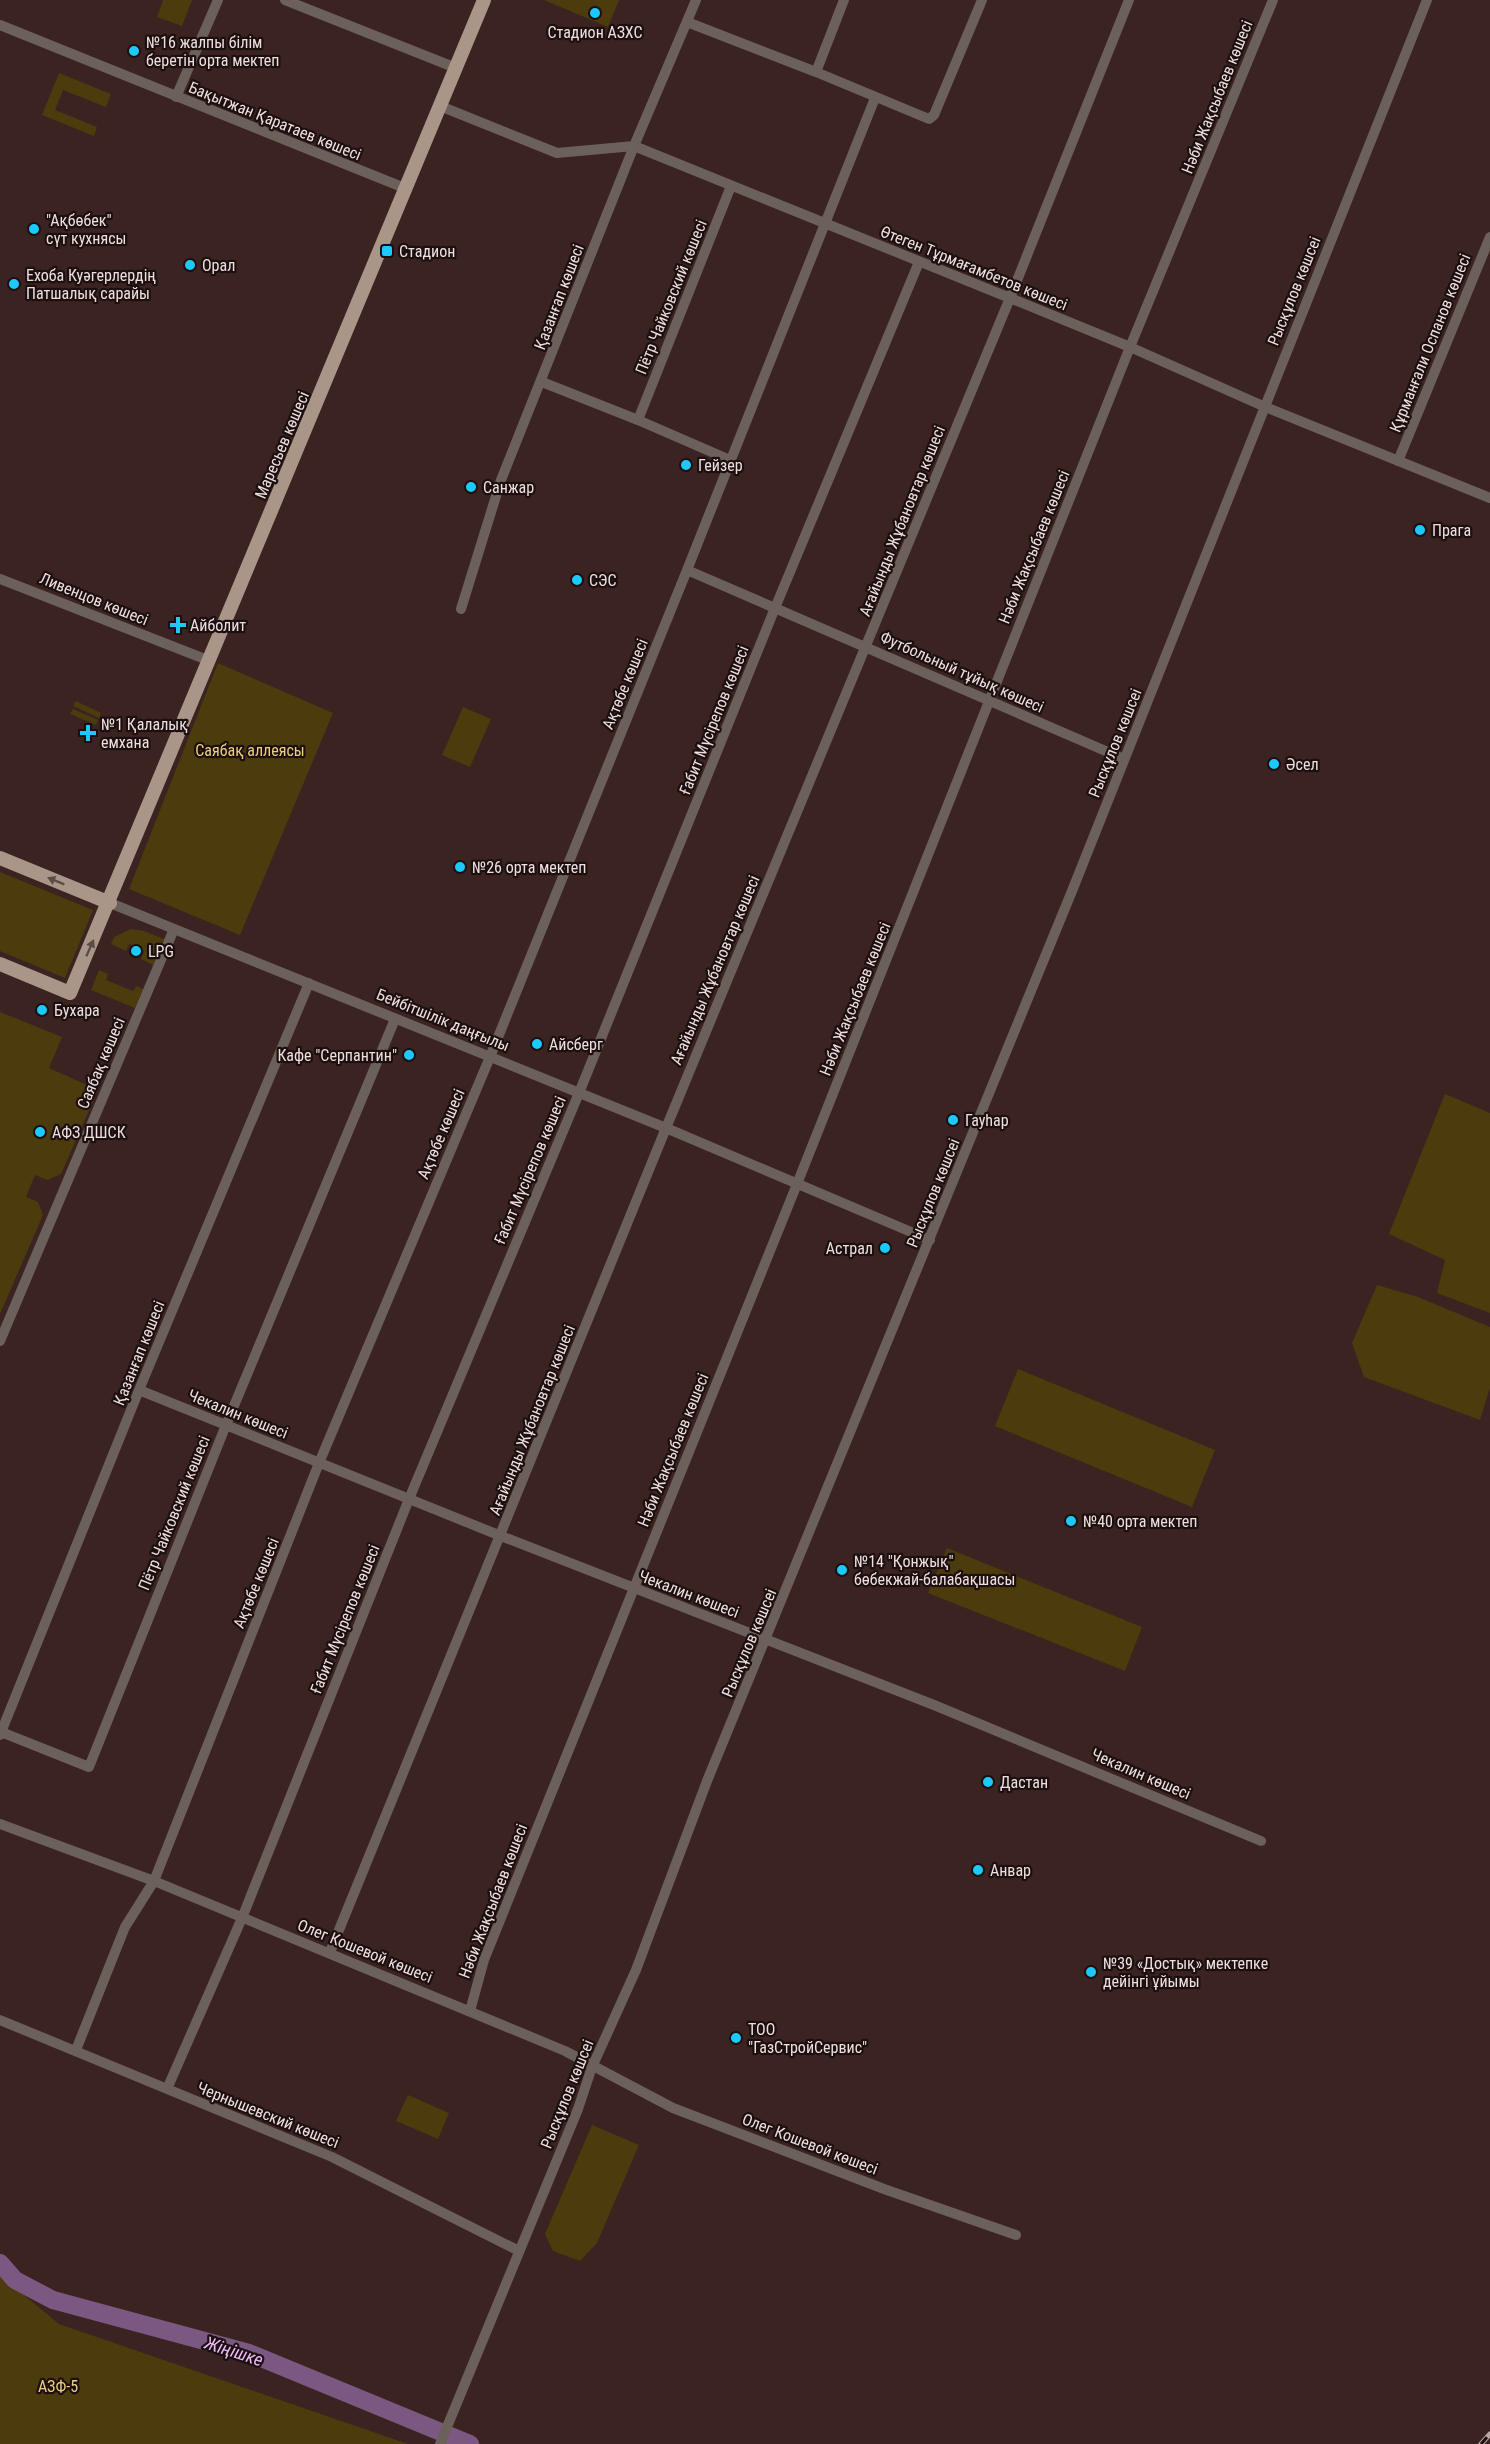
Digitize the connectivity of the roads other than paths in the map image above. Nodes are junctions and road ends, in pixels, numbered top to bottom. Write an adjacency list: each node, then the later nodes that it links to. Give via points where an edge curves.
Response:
1 (218, 0): 14 (street)
2 (285, 0): 12 (street)
3 (484, 0): 12 (main road, Маресьев көшесі)
4 (696, 0): 10 (street, Қазанғап көшесі)
5 (844, 0): 13 (street)
6 (982, 0): 15 (street, via 932,117 925,118)
7 (1129, 0): 23 (street, Ағайынды Жұбановтар көшесі)
8 (1273, 0): 24 (street, Нәби Жақсыбаев көшесі)
9 (1427, 0): 26 (street, Рысқұлов көшсеі)
10 (687, 22): 13 (street); 17 (street, Қазанғап көшесі)
11 (0, 25): 14 (street, Бақытжан Қаратаев көшесі)
12 (456, 68): 16 (main road, Маресьев көшесі)
13 (816, 72): 15 (street)
14 (176, 97): 19 (street, Бақытжан Қаратаев көшесі)
15 (875, 98): 20 (street, Ақтөбе көшесі)
16 (440, 106): 17 (street, Өтеген Тұрмағамбетов көшесі, via 557,153); 19 (main road, Маресьев көшесі)
17 (634, 146): 18 (street, Өтеген Тұрмағамбетов көшесі); 25 (street, Қазанғап көшесі)
18 (731, 186): 20 (street, Өтеген Тұрмағамбетов көшесі); 27 (street, Пётр Чайковский көшесі)
19 (406, 189): 36 (main road, Маресьев көшесі)
20 (826, 224): 22 (street, Өтеген Тұрмағамбетов көшесі); 28 (street, Ақтөбе көшесі)
21 (1490, 237): 29 (street, Құрманғали Оспанов көшесі)
22 (919, 262): 23 (street, Өтеген Тұрмағамбетов көшесі); 33 (street, Ғабит Мүсірепов көшесі)
23 (1010, 298): 24 (street, Өтеген Тұрмағамбетов көшесі); 35 (street, Ағайынды Жұбановтар көшесі)
24 (1130, 347): 26 (street, Өтеген Тұрмағамбетов көшесі); 37 (street, Нәби Жақсыбаев көшесі)
25 (542, 382): 27 (street); 34 (street, Қазанғап көшесі, via 501,480)
26 (1263, 406): 29 (street, Өтеген Тұрмағамбетов көшесі); 38 (street, Рысқұлов көшсеі)
27 (638, 420): 28 (street)
28 (730, 460): 31 (street, Ақтөбе көшесі)
29 (1398, 461): 30 (street, Өтеген Тұрмағамбетов көшесі)
30 (1490, 498)
31 (687, 570): 33 (street, Футбольный тұйық көшесі); 45 (street, Ақтөбе көшесі)
32 (0, 579): 36 (street, Ливенцов көшесі)
33 (775, 608): 35 (street, Футбольный тұйық көшесі); 46 (street, Ғабит Мүсірепов көшесі)
34 (461, 609)
35 (866, 646): 37 (street, Футбольный тұйық көшесі); 47 (street, Ағайынды Жұбановтар көшесі)
36 (210, 661): 40 (main road, Маресьев көшесі)
37 (990, 700): 38 (street, Футбольный тұйық көшесі); 48 (street, Нәби Жақсыбаев көшесі)
38 (1124, 759): 49 (street, Рысқұлов көшсеі)
39 (0, 858): 40 (main road, Бейбітшілік даңғылы, one-way to 39)
40 (110, 903): 41 (street, Бейбітшілік даңғылы); 42 (main road, one-way to 40, via 70,993)
41 (174, 929): 43 (street, Бейбітшілік даңғылы); 50 (street, Саябақ көшесі)
42 (0, 964)
43 (309, 983): 44 (street, Бейбітшілік даңғылы); 51 (street, Қазанғап көшесі)
44 (395, 1018): 45 (street, Бейбітшілік даңғылы); 52 (street, Пётр Чайковский көшесі)
45 (490, 1057): 46 (street, Бейбітшілік даңғылы); 53 (street, Ақтөбе көшесі)
46 (579, 1093): 47 (street, Бейбітшілік даңғылы); 54 (street, Ғабит Мүсірепов көшесі)
47 (666, 1128): 48 (street, Бейбітшілік даңғылы); 55 (street, Ағайынды Жұбановтар көшесі)
48 (797, 1184): 49 (street, Бейбітшілік даңғылы); 56 (street, Нәби Жақсыбаев көшесі)
49 (930, 1240): 57 (street, Рысқұлов көшсеі)
50 (0, 1341)
51 (139, 1390): 52 (street, Чекалин көшесі); 58 (street, Қазанғап көшесі)
52 (226, 1425): 53 (street, Чекалин көшесі); 58 (street, Пётр Чайковский көшесі, via 89,1767)
53 (319, 1463): 54 (street, Чекалин көшесі); 61 (street, Ақтөбе көшесі)
54 (409, 1499): 55 (street, Чекалин көшесі); 62 (street, Ғабит Мүсірепов көшесі)
55 (501, 1536): 56 (street, Чекалин көшесі); 63 (street, Ағайынды Жұбановтар көшесі)
56 (633, 1588): 57 (street, Чекалин көшесі); 64 (street, Нәби Жақсыбаев көшесі, via 484,1960)
57 (767, 1639): 60 (street, Чекалин көшесі); 67 (street, Рысқұлов көшсеі, via 707,1781 636,1970)
58 (1, 1734)
59 (0, 1824): 61 (street, Олег Кошевой көшесі)
60 (1261, 1841)
61 (154, 1881): 62 (street, Олег Кошевой көшесі); 66 (street, Ақтөбе көшесі, via 125,1927)
62 (242, 1918): 63 (street, Олег Кошевой көшесі); 68 (street, Ғабит Мүсірепов көшесі)
63 (330, 1952): 64 (street, Олег Кошевой көшесі)
64 (470, 2011): 67 (street, Олег Кошевой көшесі, via 565,2051)
65 (0, 2020): 66 (street, Чернышевский көшесі)
66 (76, 2050): 68 (street, Чернышевский көшесі)
67 (592, 2067): 69 (street, Олег Кошевой көшесі, via 673,2108); 70 (street, Рысқұлов көшсеі)
68 (167, 2089): 70 (street, Чернышевский көшесі, via 332,2157)
69 (1016, 2235)
70 (519, 2251): 71 (street, Рысқұлов көшсеі)
71 (440, 2444)

